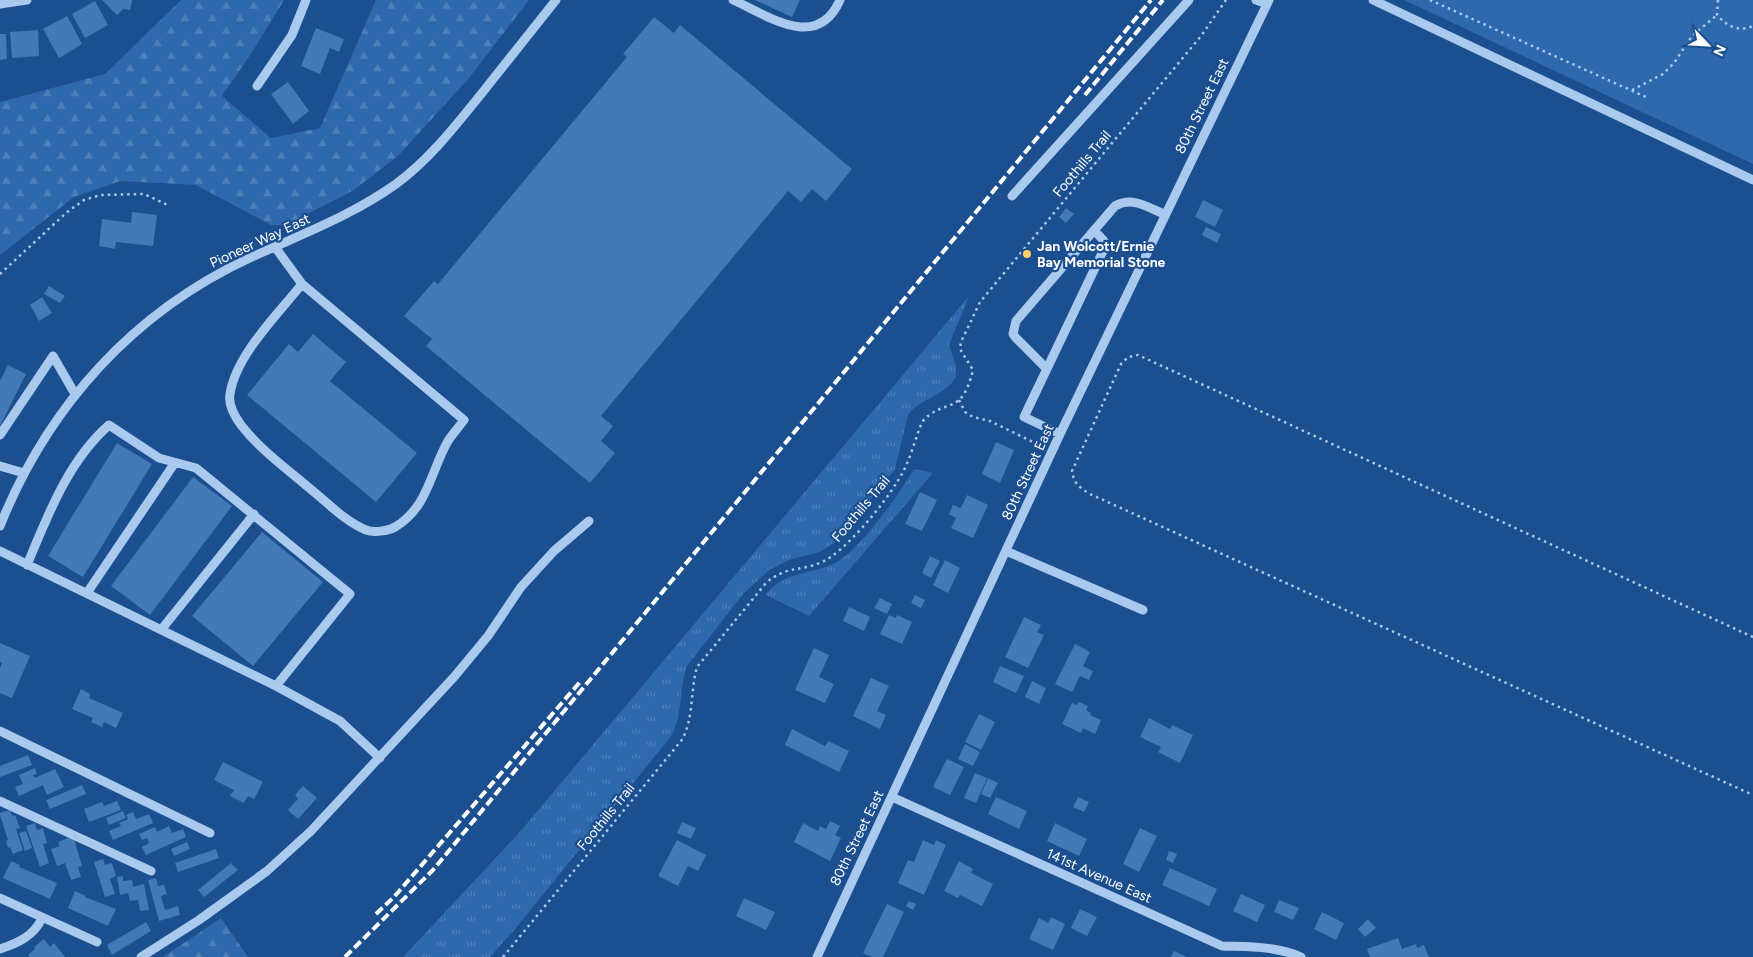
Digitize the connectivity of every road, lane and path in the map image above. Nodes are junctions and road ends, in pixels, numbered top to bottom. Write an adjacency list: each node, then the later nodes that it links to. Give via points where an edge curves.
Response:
1 (27, 0): 13 (street)
2 (306, 0): 16 (street, via 292,35)
3 (556, 0): 24 (street, Pioneer Way East, via 448,136 415,169 363,206)
4 (733, 0): 5 (street, via 802,28 827,20)
5 (840, 0)
6 (1189, 0): 20 (street)
7 (1226, 0): 29 (path, Foothills Trail, via 1201,36 980,302 961,342 960,349 973,370 968,389)
8 (1256, 0): 12 (street)
9 (1373, 0): 19 (street)
10 (1430, 0): 17 (path)
11 (1718, 0): 14 (path)
12 (1268, 2): 22 (street, 80th Street East)
13 (0, 4)
14 (1718, 15): 15 (path, via 1733,28 1744,30); 17 (path, via 1692,36 1664,74)
15 (1753, 26)
16 (257, 86)
17 (1631, 90): 18 (path)
18 (1648, 98)
19 (1753, 180)
20 (1012, 196)
21 (170, 206): 25 (path, via 144,194 101,195 84,200)
22 (1164, 214): 23 (street, via 1127,200 1115,206); 30 (street, 80th Street East)
23 (1094, 230): 27 (street, via 1104,241 1104,249); 27 (street, via 1016,321 1013,334)
24 (275, 247): 26 (street); 28 (street, Pioneer Way East, via 209,280 168,306 116,348)
25 (0, 274)
26 (302, 284): 26 (street, via 464,420 448,441 427,491 413,511 395,527 379,532 368,531 351,522 274,458 242,426 232,411 229,396 237,373 252,346)
27 (1047, 368): 30 (street, via 1024,417)
28 (75, 394): 31 (street, via 53,356); 35 (street, Pioneer Way East, via 44,437)
29 (959, 400): 32 (path, via 965,412 973,418 990,422); 59 (path, Foothills Trail, via 928,415 922,422 898,482 852,539 821,562 778,573 766,583 697,667 687,732 681,741)
30 (1060, 434): 40 (street, 80th Street East)
31 (0, 435)
32 (1039, 445)
33 (174, 464): 36 (street, via 196,468); 41 (street, via 159,458 109,425 97,436 66,479); 42 (street)
34 (0, 466): 35 (street)
35 (24, 473): 38 (street, Pioneer Way East)
36 (254, 514): 44 (street); 46 (street, via 350,594)
37 (589, 521): 48 (street, via 554,550 454,677)
38 (0, 526)
39 (0, 551): 41 (street)
40 (1006, 551): 43 (street); 50 (street, 80th Street East)
41 (27, 564): 42 (street)
42 (87, 593): 44 (street)
43 (1143, 610)
44 (161, 630): 46 (street)
45 (1753, 638): 49 (path, via 1138,355 1128,357 1121,364 1072,471 1073,480 1090,494)
46 (276, 686): 48 (street, via 340,721)
47 (0, 732): 52 (street)
48 (380, 758): 58 (street, via 311,831 267,871)
49 (1753, 795)
50 (892, 797): 60 (street, 80th Street East); 61 (street, 141st Avenue East, via 1222,946 1286,950)
51 (0, 801): 53 (street)
52 (210, 834)
53 (151, 870)
54 (0, 898): 55 (street)
55 (42, 918): 56 (street); 57 (street, via 39,926 28,936)
56 (97, 942)
57 (0, 949)
58 (141, 957)
59 (503, 957)
60 (817, 957)
61 (1301, 957)

